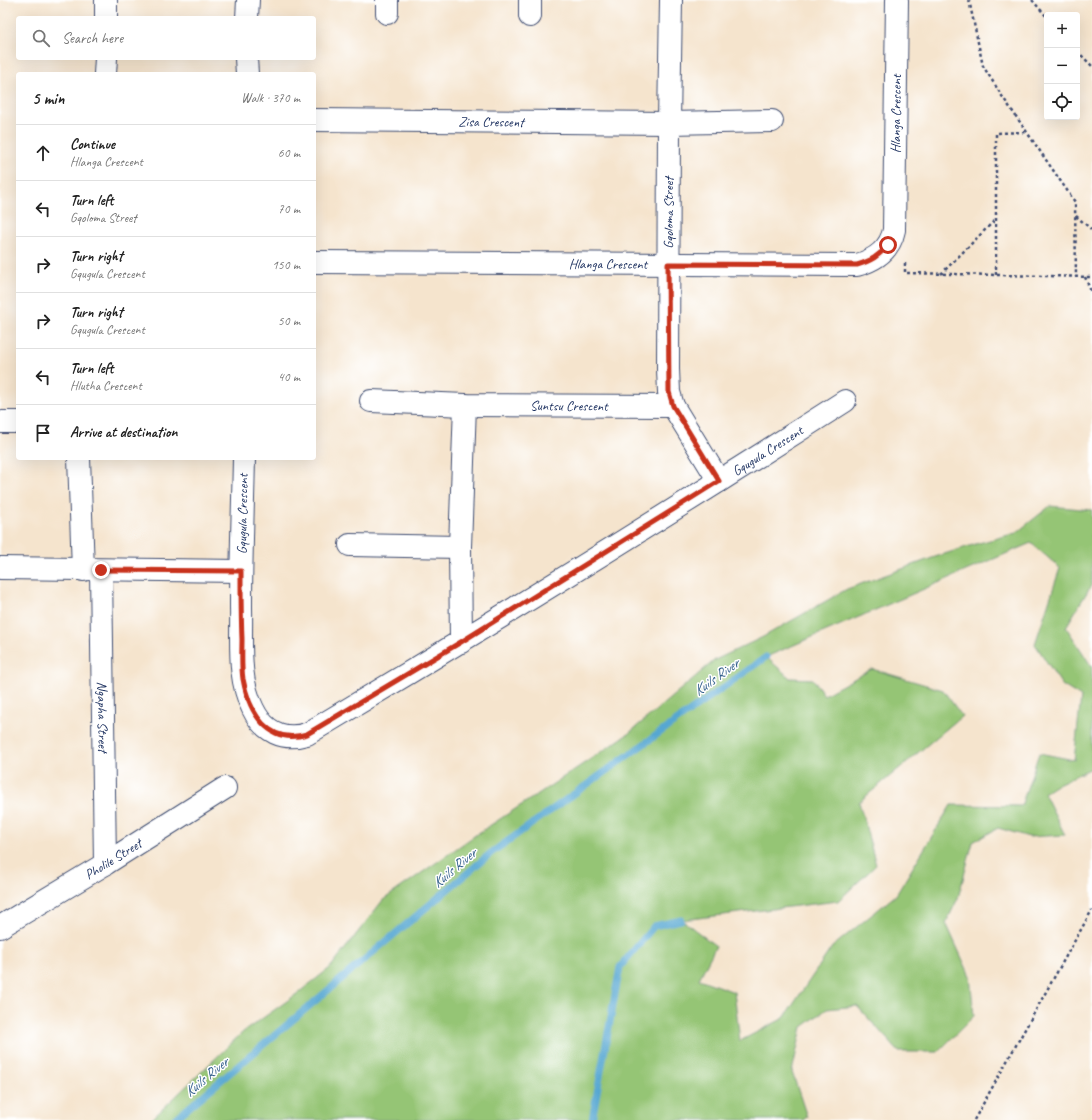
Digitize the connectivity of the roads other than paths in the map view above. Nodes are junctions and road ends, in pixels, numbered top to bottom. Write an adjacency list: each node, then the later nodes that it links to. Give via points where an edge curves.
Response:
1 (106, 0): 5 (street)
2 (248, 0): 6 (street)
3 (671, 0): 13 (street, Gqoloma Street)
4 (897, 0): 15 (street, Hlanga Crescent, via 894,230 888,245 880,255 869,262 857,265)
5 (106, 16)
6 (247, 16)
7 (106, 60): 9 (street)
8 (246, 60): 10 (street)
9 (105, 72)
10 (247, 72)
11 (316, 120): 13 (street, Zisa Crescent)
12 (772, 121): 13 (street)
13 (669, 123): 15 (street, Gqoloma Street)
14 (316, 262): 15 (street, Hlanga Crescent)
15 (668, 264): 19 (street, Gqoloma Street, via 668,376)
16 (371, 401): 18 (street, Suntsu Crescent)
17 (845, 401): 24 (street, Gqugula Crescent)
18 (465, 405): 19 (street, Suntsu Crescent); 26 (street)
19 (673, 406): 24 (street, Gqoloma Street)
20 (0, 422): 21 (street)
21 (16, 422)
22 (79, 460): 28 (street, Ngapha Street)
23 (244, 460): 29 (street, Gqugula Crescent)
24 (719, 481): 30 (street, Gqugula Crescent)
25 (350, 545): 26 (street)
26 (460, 547): 30 (street)
27 (0, 568): 28 (street)
28 (92, 570): 29 (street); 32 (street, Ngapha Street)
29 (241, 571): 30 (street, Gqugula Crescent, via 243,678 247,696 259,720 276,734 296,737 307,734)
30 (461, 642)
31 (225, 788): 32 (street, Pholile Street)
32 (105, 864): 33 (street, Pholile Street)
33 (0, 927)

